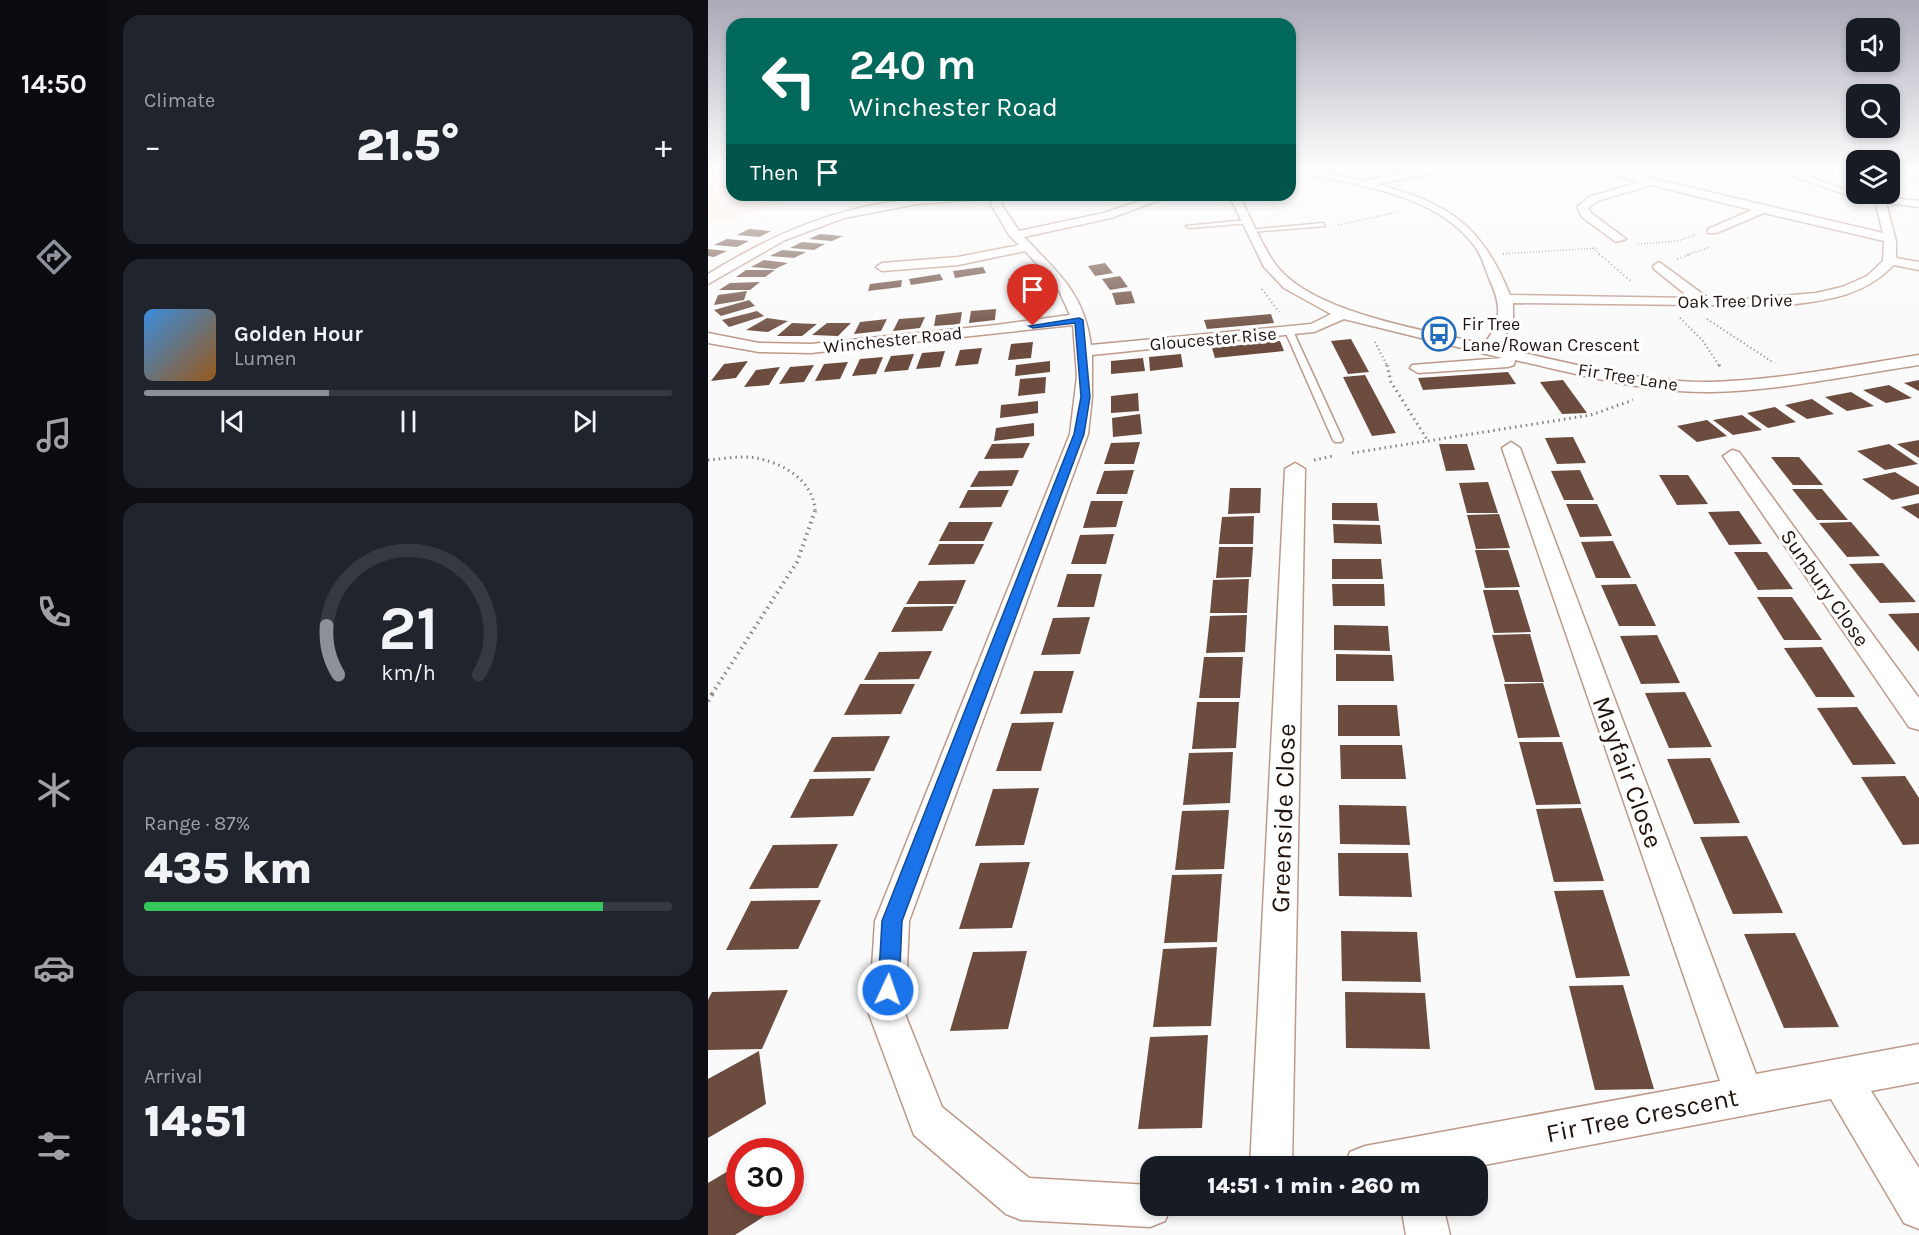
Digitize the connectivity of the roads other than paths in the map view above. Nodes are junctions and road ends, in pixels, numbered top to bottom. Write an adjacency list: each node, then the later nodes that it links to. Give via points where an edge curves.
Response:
1 (811, 226): 21 (street, via 792,232)
2 (1007, 226): 13 (street)
3 (1060, 226): 13 (street)
4 (1189, 226): 5 (lane)
5 (1249, 226): 6 (lane); 24 (street, Fir Tree Lane, via 1268,264 1289,285)
6 (1276, 226)
7 (1461, 226): 22 (street, via 1479,244)
8 (1601, 226): 15 (street)
9 (1725, 226): 12 (street)
10 (1825, 226): 14 (street)
11 (1885, 226): 14 (street)
12 (1712, 231)
13 (1015, 235): 16 (street)
14 (1888, 238): 17 (street)
15 (1620, 239)
16 (1028, 248): 20 (street, via 958,261); 25 (street, via 1072,297)
17 (1890, 260): 19 (street); 23 (street, Oak Tree Drive, via 1879,273 1831,294 1766,303)
18 (1659, 266): 23 (street)
19 (1919, 266)
20 (882, 267)
21 (708, 280)
22 (1507, 299): 23 (street, Oak Tree Drive); 28 (street, via 1509,315 1505,329)
23 (1704, 302)
24 (1342, 314): 26 (street, Gloucester Rise, via 1314,328); 28 (street, Fir Tree Lane)
25 (1079, 320): 27 (street, Winchester Road, via 828,348 724,343); 29 (street)
26 (1289, 331): 29 (street, Gloucester Rise); 33 (lane)
27 (708, 338)
28 (1488, 350): 30 (street, Fir Tree Lane)
29 (1082, 351): 43 (street, via 1086,397 1079,434 892,921 887,1014 928,1121 1021,1199)
30 (1533, 360): 31 (street, Fir Tree Lane, via 1647,381 1708,387 1797,379); 32 (street)
31 (1919, 360)
32 (1418, 368)
33 (1338, 440)
34 (1511, 448): 40 (street, Mayfair Close)
35 (1732, 456): 37 (street, Sunbury Close)
36 (1295, 468): 41 (street, Greenside Close)
37 (1919, 720)
38 (1919, 1063): 39 (street, Fir Tree Crescent)
39 (1840, 1077): 40 (street, Fir Tree Crescent); 44 (street)
40 (1744, 1096): 42 (street, Fir Tree Crescent)
41 (1272, 1156)
42 (1443, 1156)
43 (1140, 1205)
44 (1919, 1208)
45 (1424, 1216): 46 (street)
46 (1428, 1235)

